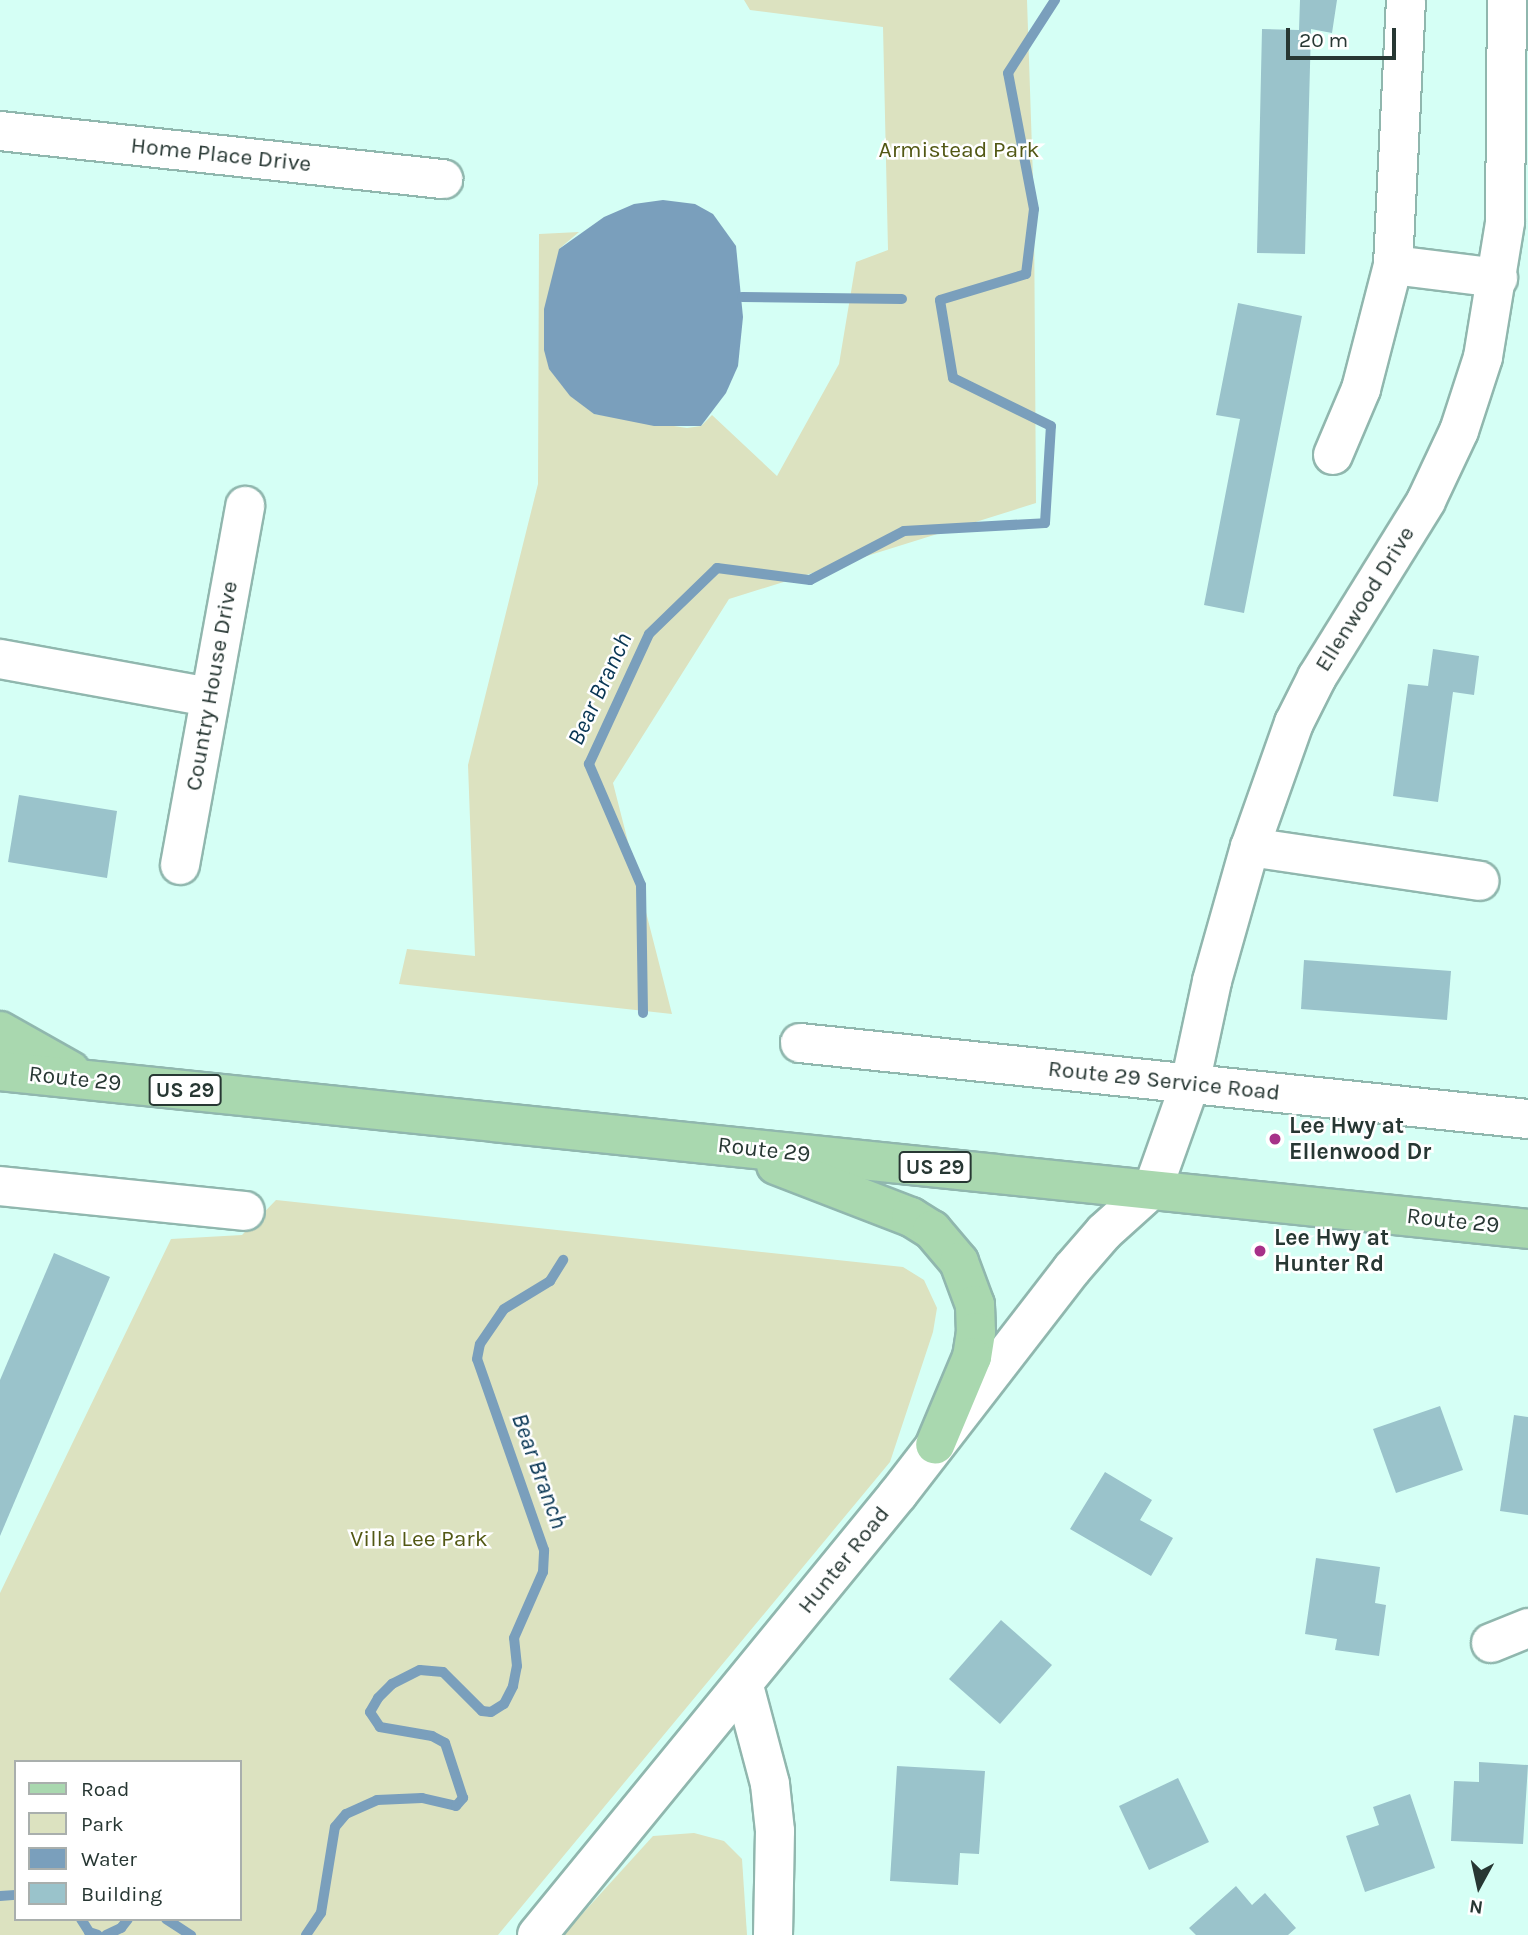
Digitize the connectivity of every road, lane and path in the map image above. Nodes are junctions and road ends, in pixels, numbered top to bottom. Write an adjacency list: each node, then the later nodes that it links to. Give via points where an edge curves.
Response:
1 (1406, 0): 5 (street)
2 (1507, 0): 6 (street, Ellenwood Drive, via 1505,222)
3 (0, 131): 4 (street, Home Place Drive)
4 (443, 179)
5 (1393, 265): 6 (street); 7 (street, via 1361,389)
6 (1499, 278): 11 (street, Ellenwood Drive, via 1483,356 1458,431 1426,501 1317,677 1294,723)
7 (1333, 455)
8 (244, 506): 10 (street, Country House Drive)
9 (0, 659): 10 (street)
10 (210, 697): 12 (street, Country House Drive)
11 (1250, 847): 13 (street); 18 (street, Ellenwood Drive, via 1212,981)
12 (180, 866)
13 (1479, 881)
14 (0, 1031): 17 (main road)
15 (800, 1043): 18 (street, Route 29 Service Road)
16 (0, 1071): 17 (main road, Route 29 / US 29)
17 (88, 1080): 20 (main road, Route 29 / US 29)
18 (1190, 1084): 19 (street, Route 29 Service Road); 22 (street, Ellenwood Drive)
19 (1528, 1119)
20 (718, 1145): 22 (main road, Route 29 / US 29); 25 (main road, via 881,1202 932,1230 950,1248 969,1281 976,1332 972,1357)
21 (0, 1186): 23 (street)
22 (1153, 1188): 24 (main road, Route 29 / US 29); 25 (street, Hunter Road, via 1072,1269)
23 (245, 1211)
24 (1528, 1229)
25 (935, 1445): 28 (street, Hunter Road)
26 (1528, 1629): 27 (street)
27 (1491, 1643)
28 (744, 1686): 29 (street, Hunter Road); 30 (street, via 770,1784 775,1831)
29 (537, 1935)
30 (773, 1935)

